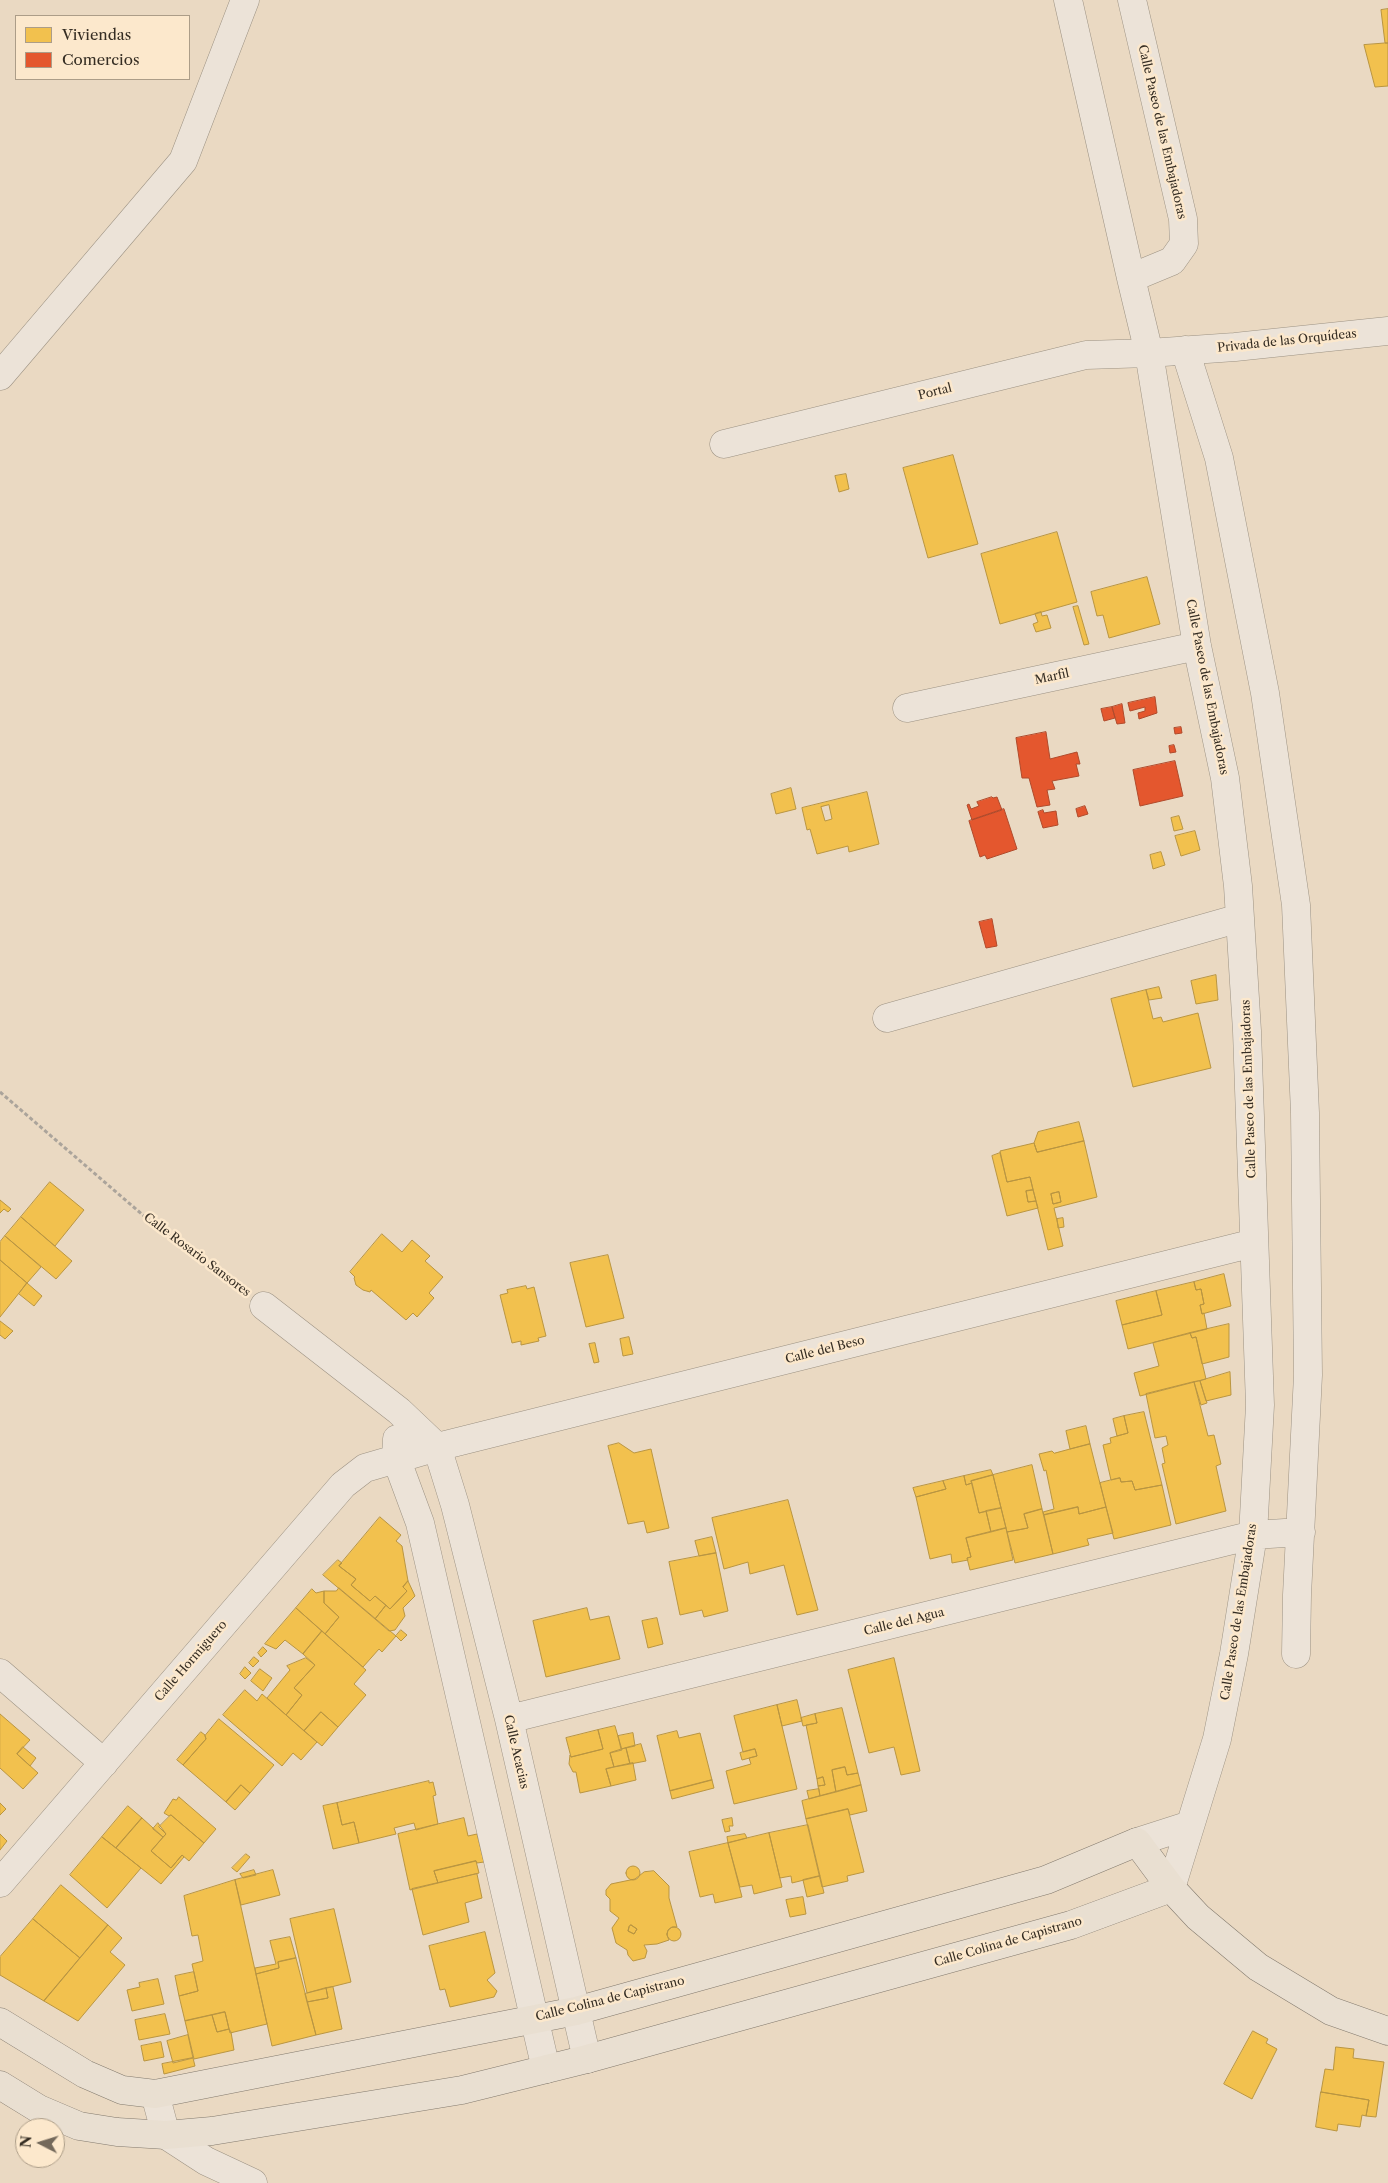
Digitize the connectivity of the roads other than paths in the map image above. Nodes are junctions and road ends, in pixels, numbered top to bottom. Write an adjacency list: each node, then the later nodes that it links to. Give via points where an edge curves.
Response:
1 (245, 0): 8 (street, via 183,161)
2 (1068, 0): 4 (street)
3 (1132, 0): 4 (street, Calle Paseo de las Embajadoras, via 1183,219 1184,244 1172,261)
4 (1131, 278): 7 (street, Calle Paseo de las Embajadoras)
5 (1388, 332): 6 (street, Privada de las Orquídeas)
6 (1186, 350): 7 (street); 19 (street, via 1219,458 1265,693 1296,905 1305,1113 1308,1375)
7 (1148, 353): 9 (street, Portal, via 1086,355); 10 (street, Calle Paseo de las Embajadoras)
8 (0, 376)
9 (724, 444)
10 (1197, 646): 11 (street, Marfil); 12 (street, Calle Paseo de las Embajadoras, via 1225,778)
11 (907, 708)
12 (1240, 918): 13 (street); 14 (street, Calle Paseo de las Embajadoras)
13 (887, 1018)
14 (1254, 1243): 17 (street, Calle del Beso); 20 (street, Calle Paseo de las Embajadoras, via 1260,1406)
15 (264, 1306): 16 (street)
16 (399, 1411): 17 (street); 18 (street)
17 (437, 1447): 18 (street, Calle del Beso); 23 (street, Calle Acacias, via 455,1505)
18 (396, 1458): 24 (street, Calle Hormiguero, via 365,1468 348,1479); 30 (street, via 420,1523)
19 (1301, 1532): 20 (street, Calle del Agua); 21 (street)
20 (1253, 1535): 23 (street, Calle del Agua); 25 (street, Calle Paseo de las Embajadoras, via 1217,1739)
21 (1296, 1654)
22 (0, 1673): 24 (street)
23 (509, 1719): 29 (street, Calle Acacias)
24 (104, 1763): 27 (street, Calle Hormiguero)
25 (1190, 1825): 26 (street); 28 (street, Calle Paseo de las Embajadoras)
26 (1137, 1842): 28 (main road); 29 (main road, Calle Colina de Capistrano, via 1046,1880)
27 (0, 1884)
28 (1171, 1888): 32 (main road, via 1198,1917 1258,1967 1331,2011); 33 (main road, Calle Colina de Capistrano, via 1071,1925)
29 (576, 2011): 30 (main road, Calle Colina de Capistrano); 33 (street, Calle Acacias)
30 (535, 2019): 34 (street); 36 (main road, Calle Colina de Capistrano)
31 (0, 2022): 36 (main road, Calle Colina de Capistrano, via 86,2074 122,2090)
32 (1388, 2031)
33 (588, 2059): 34 (main road, Calle Colina de Capistrano)
34 (546, 2069): 37 (main road, Calle Colina de Capistrano, via 462,2090)
35 (0, 2085): 37 (main road, Calle Colina de Capistrano, via 79,2126)
36 (155, 2094): 37 (street)
37 (166, 2136): 38 (street, via 206,2161)
38 (253, 2183)

